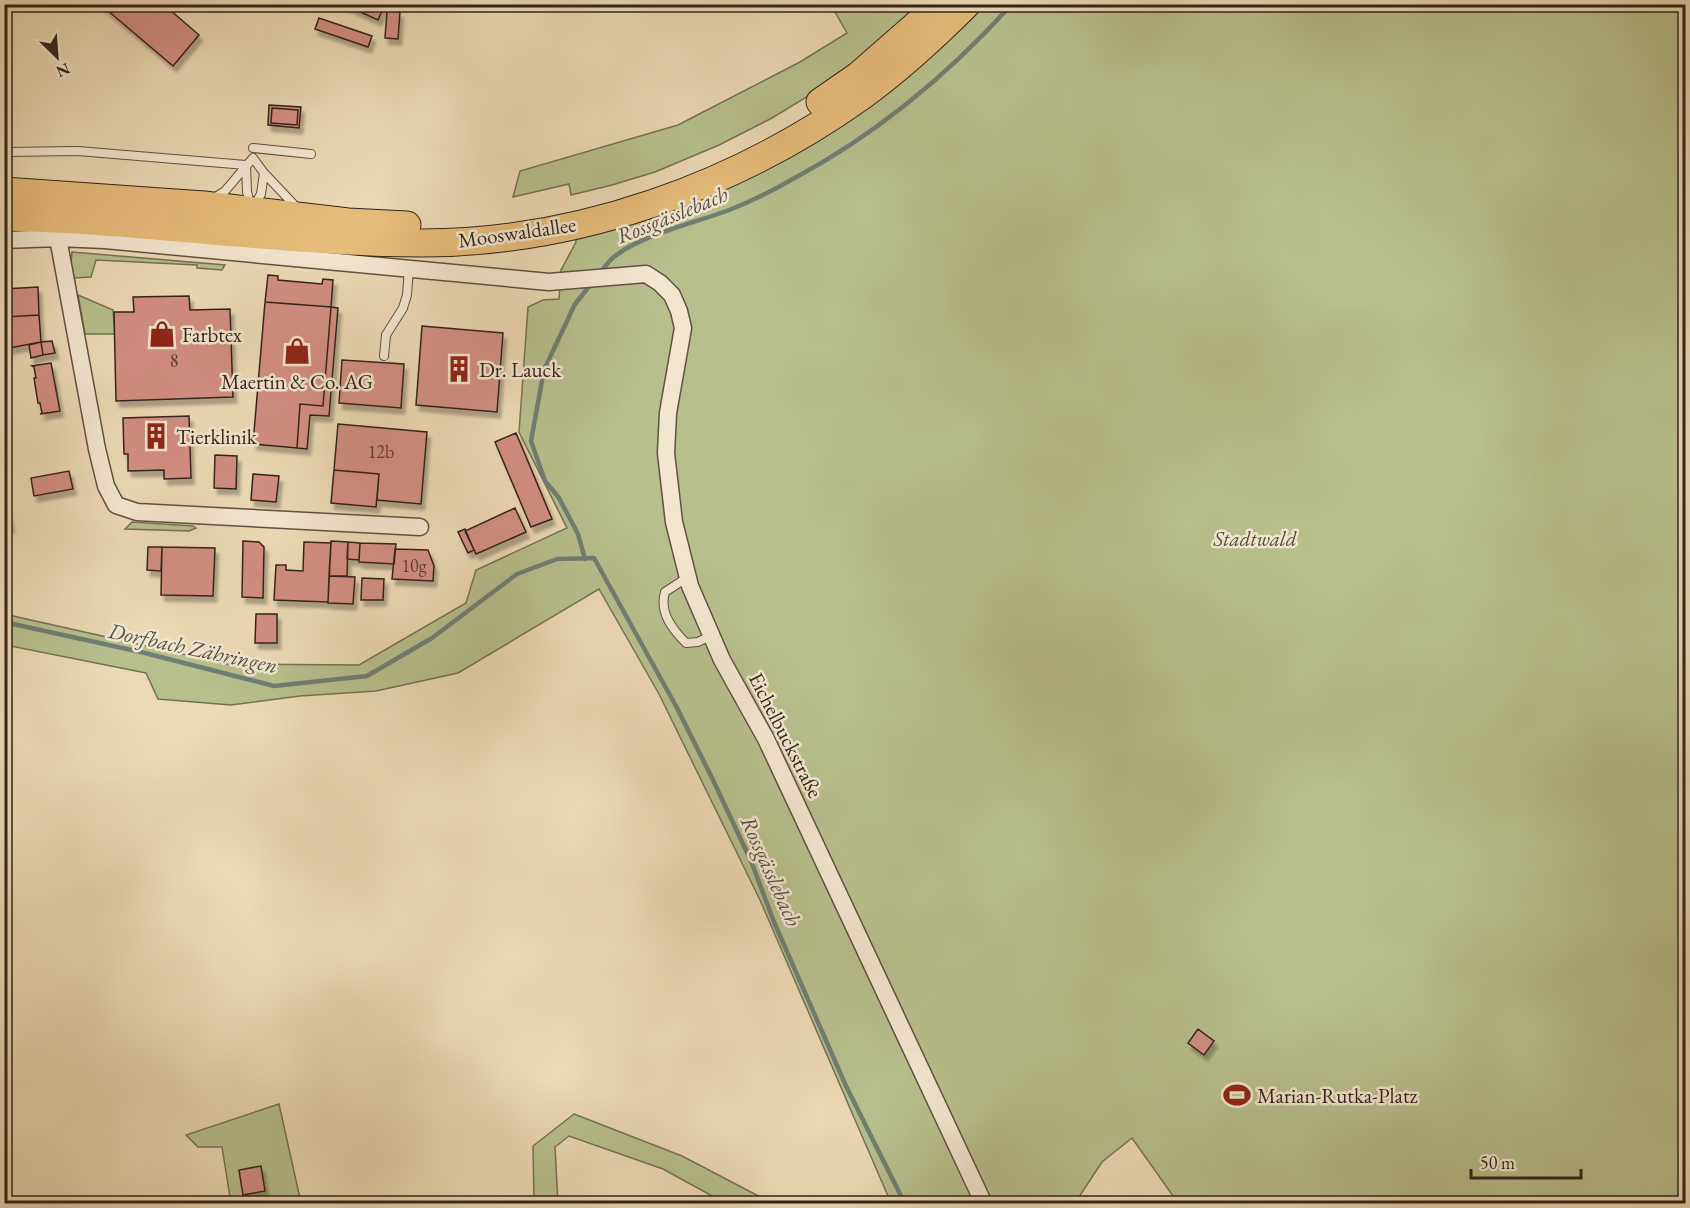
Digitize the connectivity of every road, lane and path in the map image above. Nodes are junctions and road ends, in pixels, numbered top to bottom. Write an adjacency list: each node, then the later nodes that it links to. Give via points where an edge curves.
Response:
1 (940, 4): 11 (main road, Mooswaldallee, via 859,75 796,117 698,167 640,188 558,210 476,222 389,225)
2 (967, 4): 12 (main road, Mooswaldallee, via 897,69 810,130 751,163 636,209 540,232 425,243 362,242)
3 (254, 148): 5 (lane)
4 (4, 152): 6 (lane, via 78,151)
5 (311, 154)
6 (246, 165): 7 (lane, via 253,159); 9 (lane, via 225,191); 12 (lane)
7 (264, 173): 11 (lane); 12 (lane)
8 (4, 191): 9 (main road, Mooswaldallee)
9 (204, 205): 12 (main road, Mooswaldallee)
10 (4, 217): 12 (main road, Mooswaldallee)
11 (305, 217): 12 (main road, Mooswaldallee)
12 (251, 222)
13 (58, 238): 14 (street, Mooswaldallee); 15 (street, Mooswaldallee); 18 (street, via 97,449 106,486 116,505 137,512)
14 (4, 240)
15 (409, 268): 16 (street, Mooswaldallee, via 549,282); 17 (lane, via 407,295 386,335)
16 (646, 274): 19 (street, Eichelbuckstraße, via 672,295 683,328 668,413 666,453 674,522)
17 (384, 356)
18 (420, 527)
19 (688, 577): 20 (street, Eichelbuckstraße); 20 (lane, via 665,592 665,615 686,643)
20 (712, 635): 21 (street, Eichelbuckstraße, via 766,739)
21 (984, 1203)

